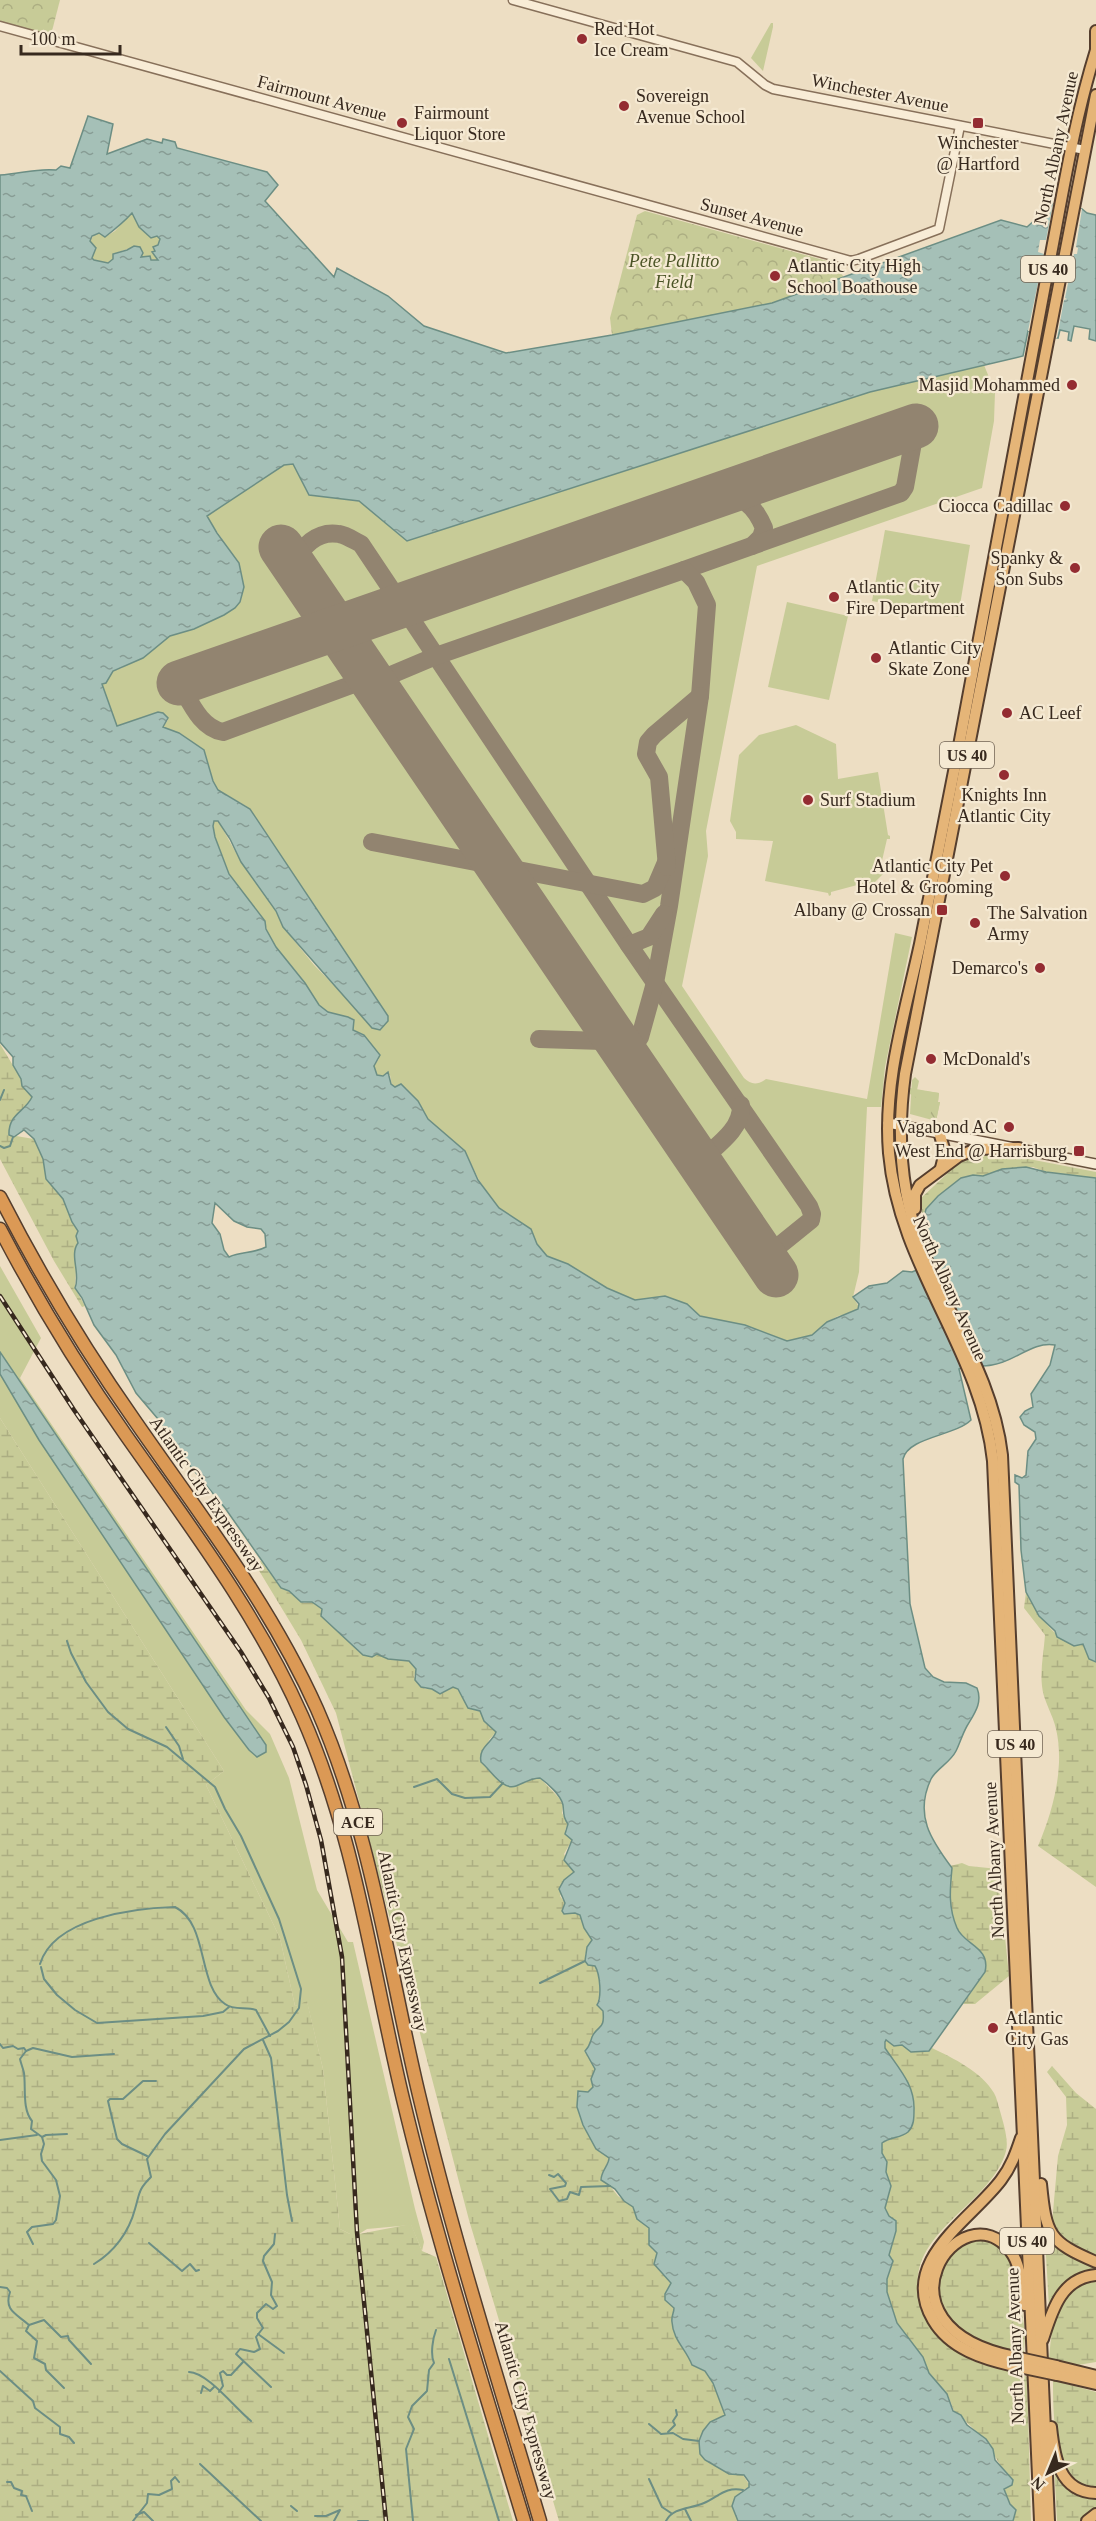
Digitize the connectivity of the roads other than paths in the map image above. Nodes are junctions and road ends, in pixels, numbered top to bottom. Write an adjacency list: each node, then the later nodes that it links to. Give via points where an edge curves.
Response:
1 (513, 0): 6 (street, Winchester Avenue, via 740,64 773,89)
2 (0, 26): 9 (street, Fairmount Avenue)
3 (1096, 31): 4 (highway, North Albany Avenue)
4 (1096, 50): 7 (highway, North Albany Avenue / US 40)
5 (1096, 95): 8 (highway, North Albany Avenue / US 40)
6 (960, 126): 7 (street, Winchester Avenue); 9 (street, Sunset Avenue, via 939,229 859,260)
7 (1071, 148): 8 (street, Winchester Avenue); 10 (highway, North Albany Avenue / US 40, via 921,940 893,1065)
8 (1085, 150): 11 (highway, North Albany Avenue / US 40, via 905,1074)
9 (636, 202)
10 (888, 1123): 11 (main road); 19 (highway, North Albany Avenue / US 40, via 899,1213)
11 (900, 1125): 12 (main road); 18 (highway, North Albany Avenue / US 40, via 904,1178)
12 (939, 1132): 13 (main road); 15 (highway, via 945,1152)
13 (1019, 1148): 14 (main road); 15 (highway, via 968,1151)
14 (1096, 1164)
15 (941, 1169): 18 (highway, via 916,1191)
16 (0, 1197): 36 (highway, Atlantic City Expressway / ACE, via 81,1341 261,1603 331,1743 364,1846 442,2187)
17 (0, 1229): 35 (highway, Atlantic City Expressway / ACE, via 82,1371 246,1609 281,1671 316,1748 352,1862 424,2181)
18 (917, 1233): 19 (highway, North Albany Avenue / US 40)
19 (917, 1248): 20 (highway, North Albany Avenue / US 40)
20 (977, 1378): 21 (highway, North Albany Avenue / US 40, via 993,1461); 22 (highway, North Albany Avenue / US 40, via 996,1419 1003,1473)
21 (1023, 2133): 25 (highway, North Albany Avenue / US 40); 26 (highway, via 1001,2180 935,2251 924,2289 932,2319 948,2338 978,2356)
22 (1033, 2140): 23 (highway, via 1050,2233 1065,2248); 25 (highway, North Albany Avenue / US 40)
23 (1096, 2262)
24 (1096, 2275): 25 (highway, via 1074,2282 1060,2296)
25 (1037, 2347): 26 (highway, via 1012,2252 986,2236 960,2240 945,2252 935,2270 933,2291 939,2313 970,2343); 31 (highway, North Albany Avenue / US 40); 37 (highway, North Albany Avenue / US 40)
26 (1014, 2362): 29 (highway, bridge)
27 (1096, 2366): 28 (highway)
28 (1072, 2370): 29 (highway); 30 (highway)
29 (1057, 2371): 32 (highway)
30 (1096, 2376)
31 (1043, 2379): 33 (highway, via 1060,2471 1076,2488); 38 (highway, North Albany Avenue / US 40)
32 (1096, 2385)
33 (1096, 2493)
34 (1096, 2514): 39 (highway)
35 (524, 2521)
36 (540, 2521)
37 (1040, 2521)
38 (1049, 2521)
39 (1088, 2521)

